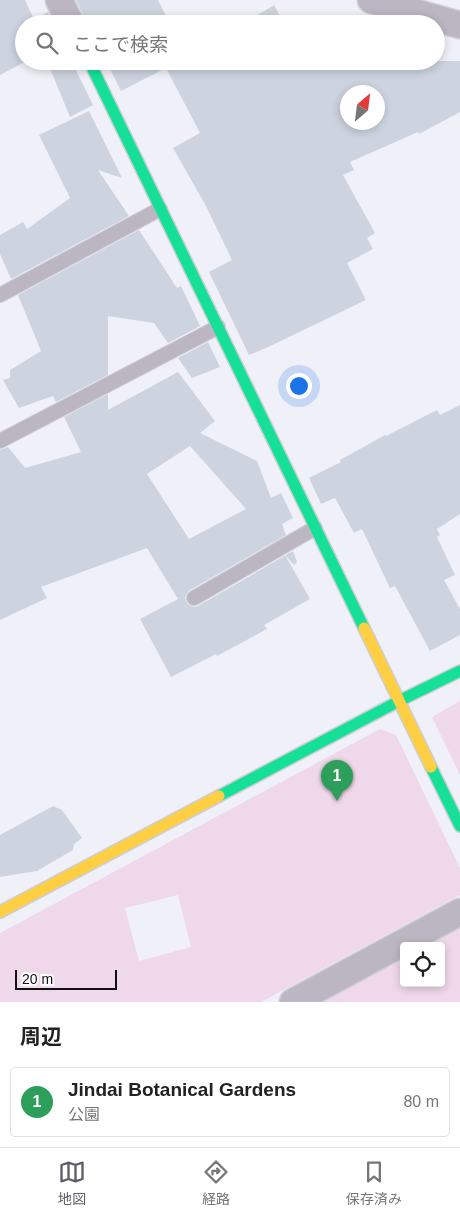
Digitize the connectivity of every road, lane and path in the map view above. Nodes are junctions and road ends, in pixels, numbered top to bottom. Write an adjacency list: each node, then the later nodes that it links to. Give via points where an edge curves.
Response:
1 (59, 0): 3 (street)
2 (371, 0): 4 (street)
3 (66, 15)
4 (424, 15)
5 (445, 21): 6 (street)
6 (460, 25)
7 (93, 70): 8 (street)
8 (160, 209): 9 (lane); 10 (street)
9 (0, 295)
10 (218, 328): 11 (lane); 12 (street)
11 (0, 441)
12 (315, 528): 13 (lane); 15 (street)
13 (194, 598)
14 (460, 671): 15 (street)
15 (399, 701): 16 (street); 17 (street)
16 (460, 826)
17 (0, 912)
18 (460, 912): 19 (street)
19 (293, 1002)

